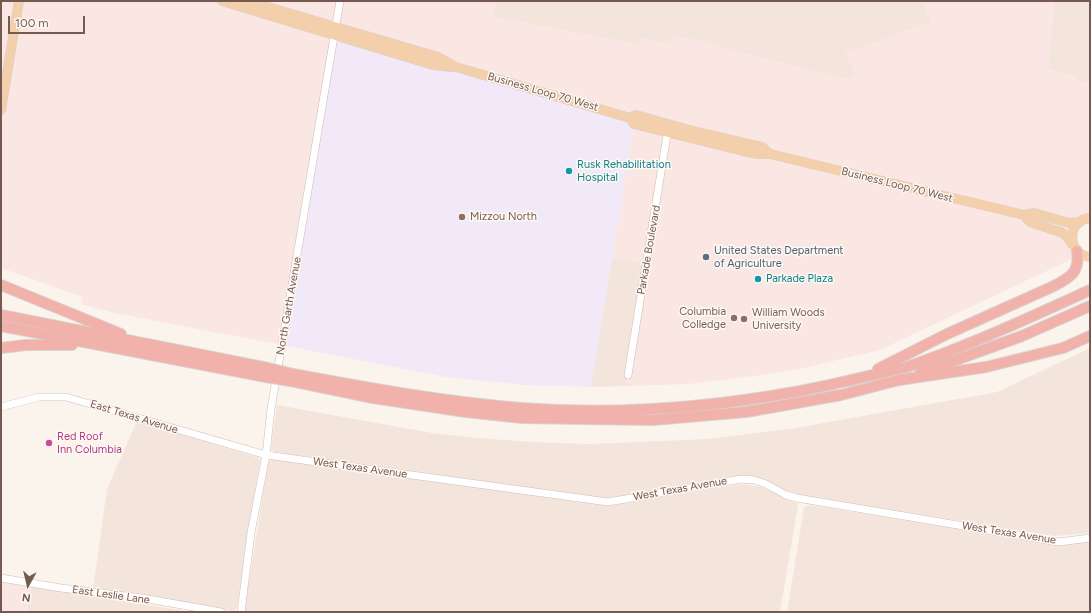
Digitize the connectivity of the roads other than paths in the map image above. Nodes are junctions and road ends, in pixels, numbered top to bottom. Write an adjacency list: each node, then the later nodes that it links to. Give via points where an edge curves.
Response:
1 (20, 1): 6 (main road)
2 (222, 1): 5 (main road)
3 (247, 1): 5 (main road)
4 (340, 1): 5 (street, North Garth Avenue)
5 (335, 32): 7 (main road, Business Loop 70 West, via 438,58 456,67 630,118 636,115); 28 (street, North Garth Avenue, via 271,409)
6 (1, 110)
7 (668, 129): 8 (main road, Business Loop 70 West, via 743,151 770,154); 23 (street, Parkade Boulevard)
8 (1024, 215): 10 (main road, Business Loop 70 West, via 1034,213 1069,223); 11 (main road, Business Loop 70 West, via 1030,222 1063,233)
9 (1090, 218): 10 (main road)
10 (1080, 222): 11 (main road, via 1072,232)
11 (1075, 248): 12 (main road, via 1081,255); 26 (highway, via 1077,266 1070,278 947,334 886,366)
12 (1090, 257)
13 (1, 285): 19 (highway)
14 (1090, 290): 26 (highway, via 988,337 902,368)
15 (1090, 306): 25 (highway, via 1022,336)
16 (1, 315): 19 (highway)
17 (1, 326): 21 (highway)
18 (1090, 336): 25 (highway, via 1063,348 986,367)
19 (143, 343): 22 (highway)
20 (1, 348): 21 (highway, via 57,344)
21 (124, 350): 22 (highway)
22 (267, 373): 24 (highway, bridge)
23 (628, 376)
24 (292, 378): 25 (highway, via 373,398 473,413 522,418 653,420 746,412 841,395); 26 (highway, via 465,402 521,408 595,411 751,400)
25 (899, 380)
26 (842, 382)
27 (1, 407): 28 (street, East Texas Avenue, via 39,396 66,396)
28 (266, 455): 29 (street, West Texas Avenue, via 608,502 726,481 754,480 797,498 1059,542); 32 (street, North Garth Avenue, via 251,533)
29 (1090, 538)
30 (1, 578): 31 (street, East Leslie Lane)
31 (221, 612)
32 (240, 612)

